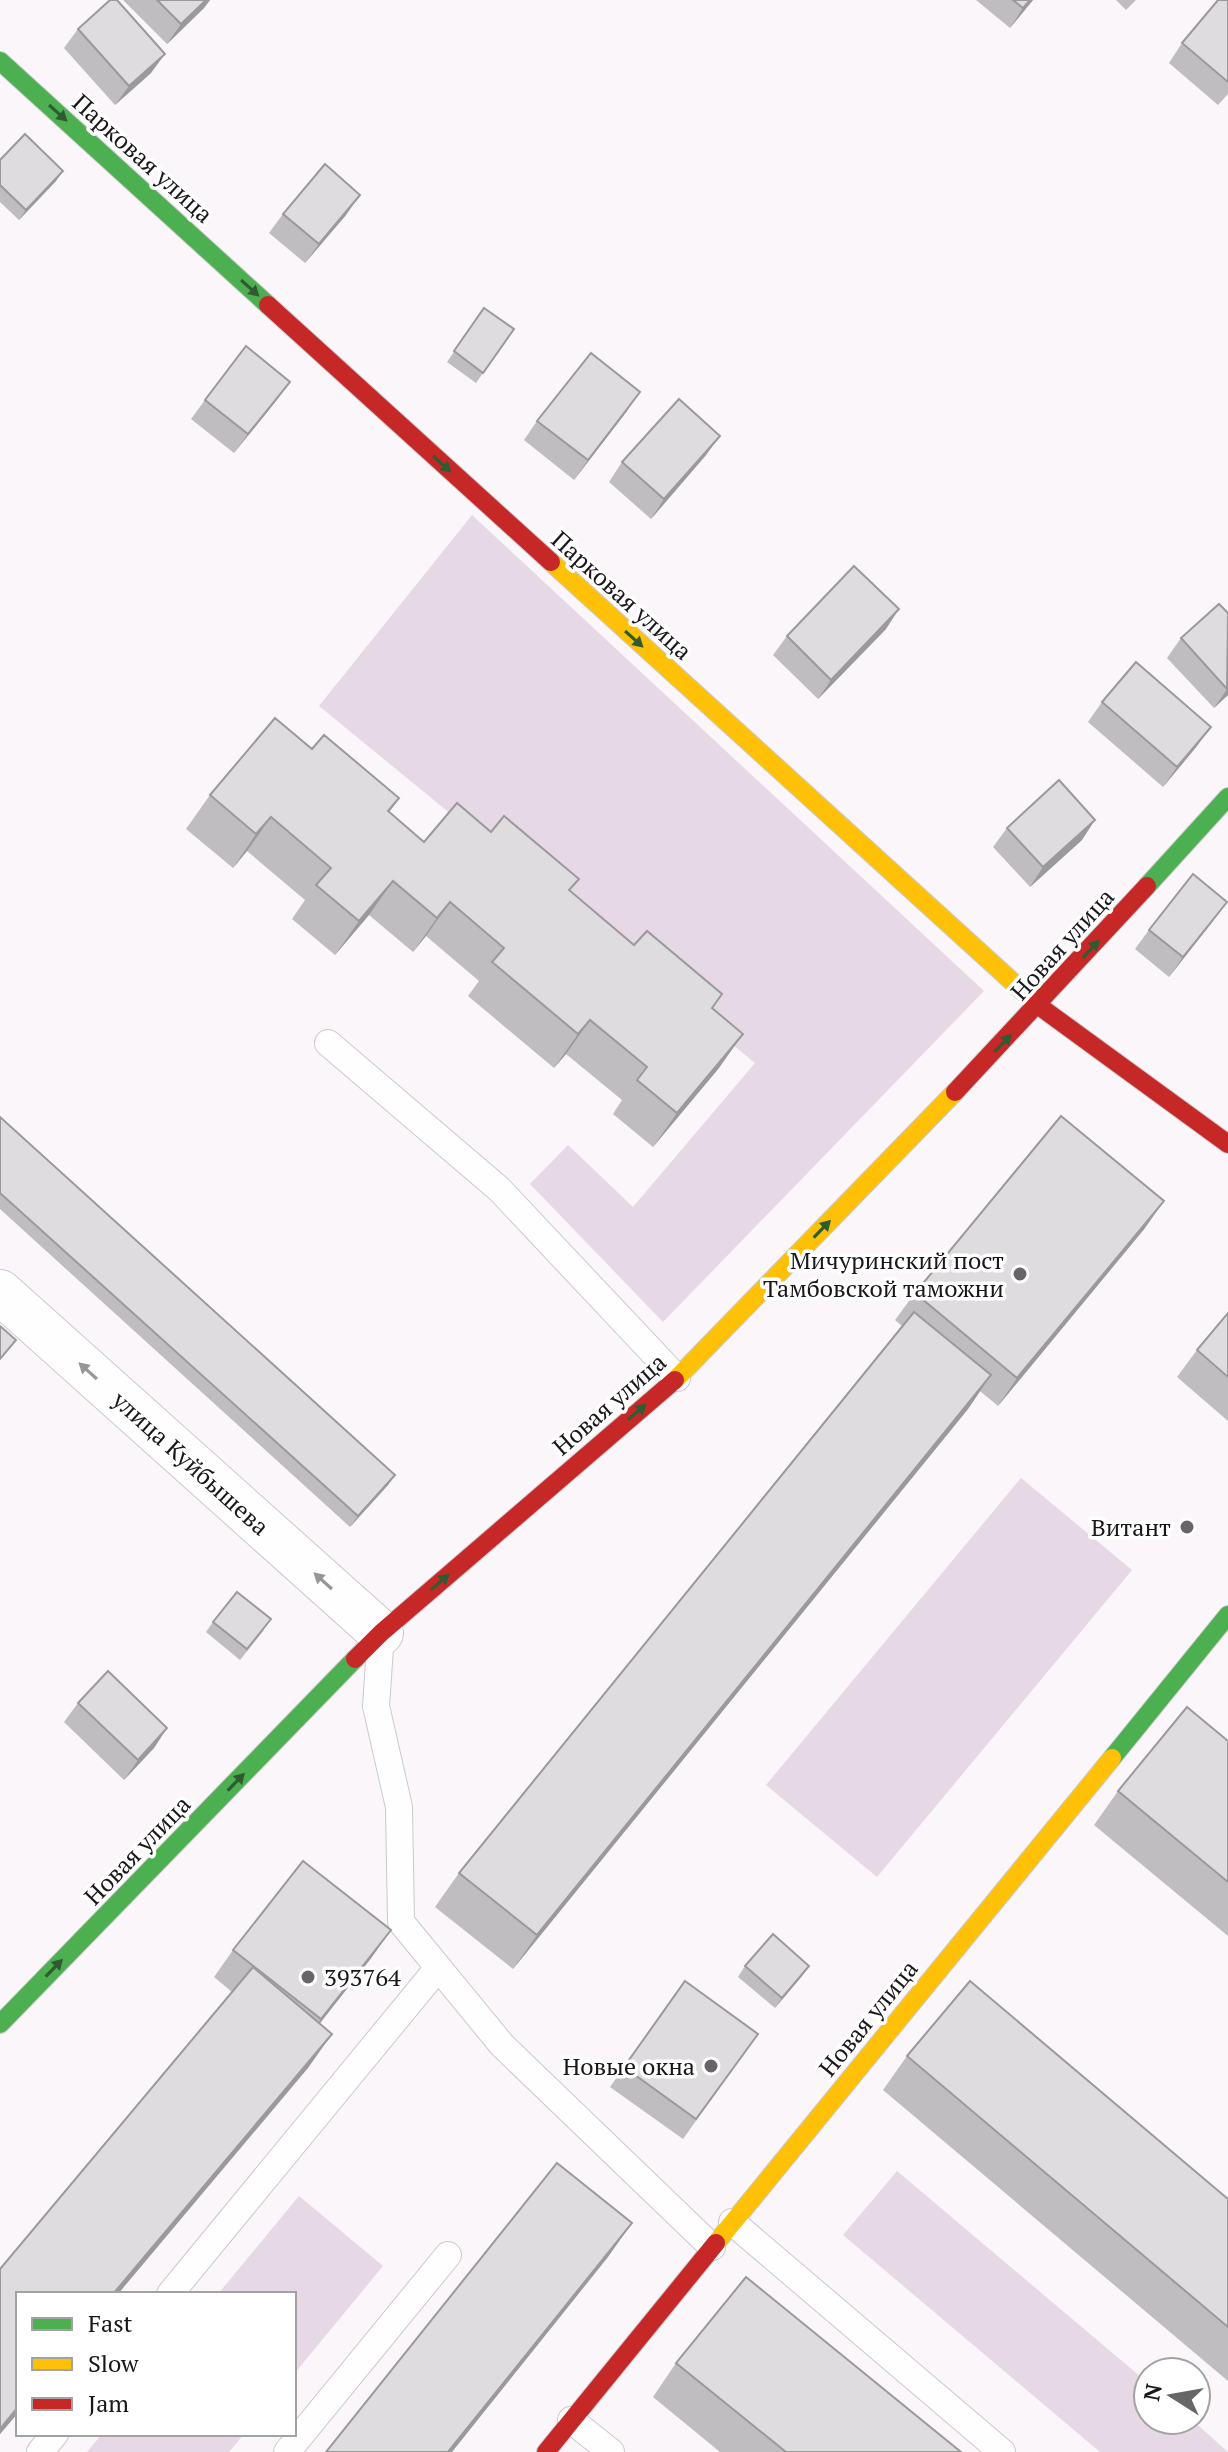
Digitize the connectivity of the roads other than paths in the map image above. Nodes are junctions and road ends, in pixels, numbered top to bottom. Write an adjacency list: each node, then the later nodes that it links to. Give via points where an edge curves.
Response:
1 (0, 61): 3 (street, Парковая улица, one-way to 3)
2 (1228, 797): 3 (street, Новая улица, one-way to 2)
3 (1039, 1006): 5 (street, Парковая улица); 7 (street, Новая улица, one-way to 3)
4 (328, 1043): 7 (lane, via 499,1189)
5 (1228, 1144)
6 (0, 1292): 9 (street, улица Куйбышева, one-way to 6)
7 (677, 1378): 9 (street, Новая улица, one-way to 7)
8 (1228, 1615): 10 (street, Новая улица)
9 (381, 1633): 12 (lane, via 376,1706 399,1807 401,1922); 15 (street, Новая улица, one-way to 9)
10 (1152, 1709): 11 (lane); 13 (street, Новая улица)
11 (1174, 1727)
12 (438, 1968): 17 (lane, via 502,2045); 19 (lane)
13 (933, 1976): 14 (lane); 16 (street, Новая улица)
14 (957, 1996)
15 (0, 2024)
16 (732, 2222): 17 (street, Новая улица); 26 (lane)
17 (712, 2247): 20 (street, Новая улица)
18 (448, 2255): 23 (lane)
19 (172, 2292)
20 (571, 2420): 24 (street, Новая улица); 25 (lane)
21 (53, 2436): 22 (lane)
22 (40, 2452)
23 (287, 2452)
24 (546, 2452)
25 (611, 2452)
26 (1002, 2452)

